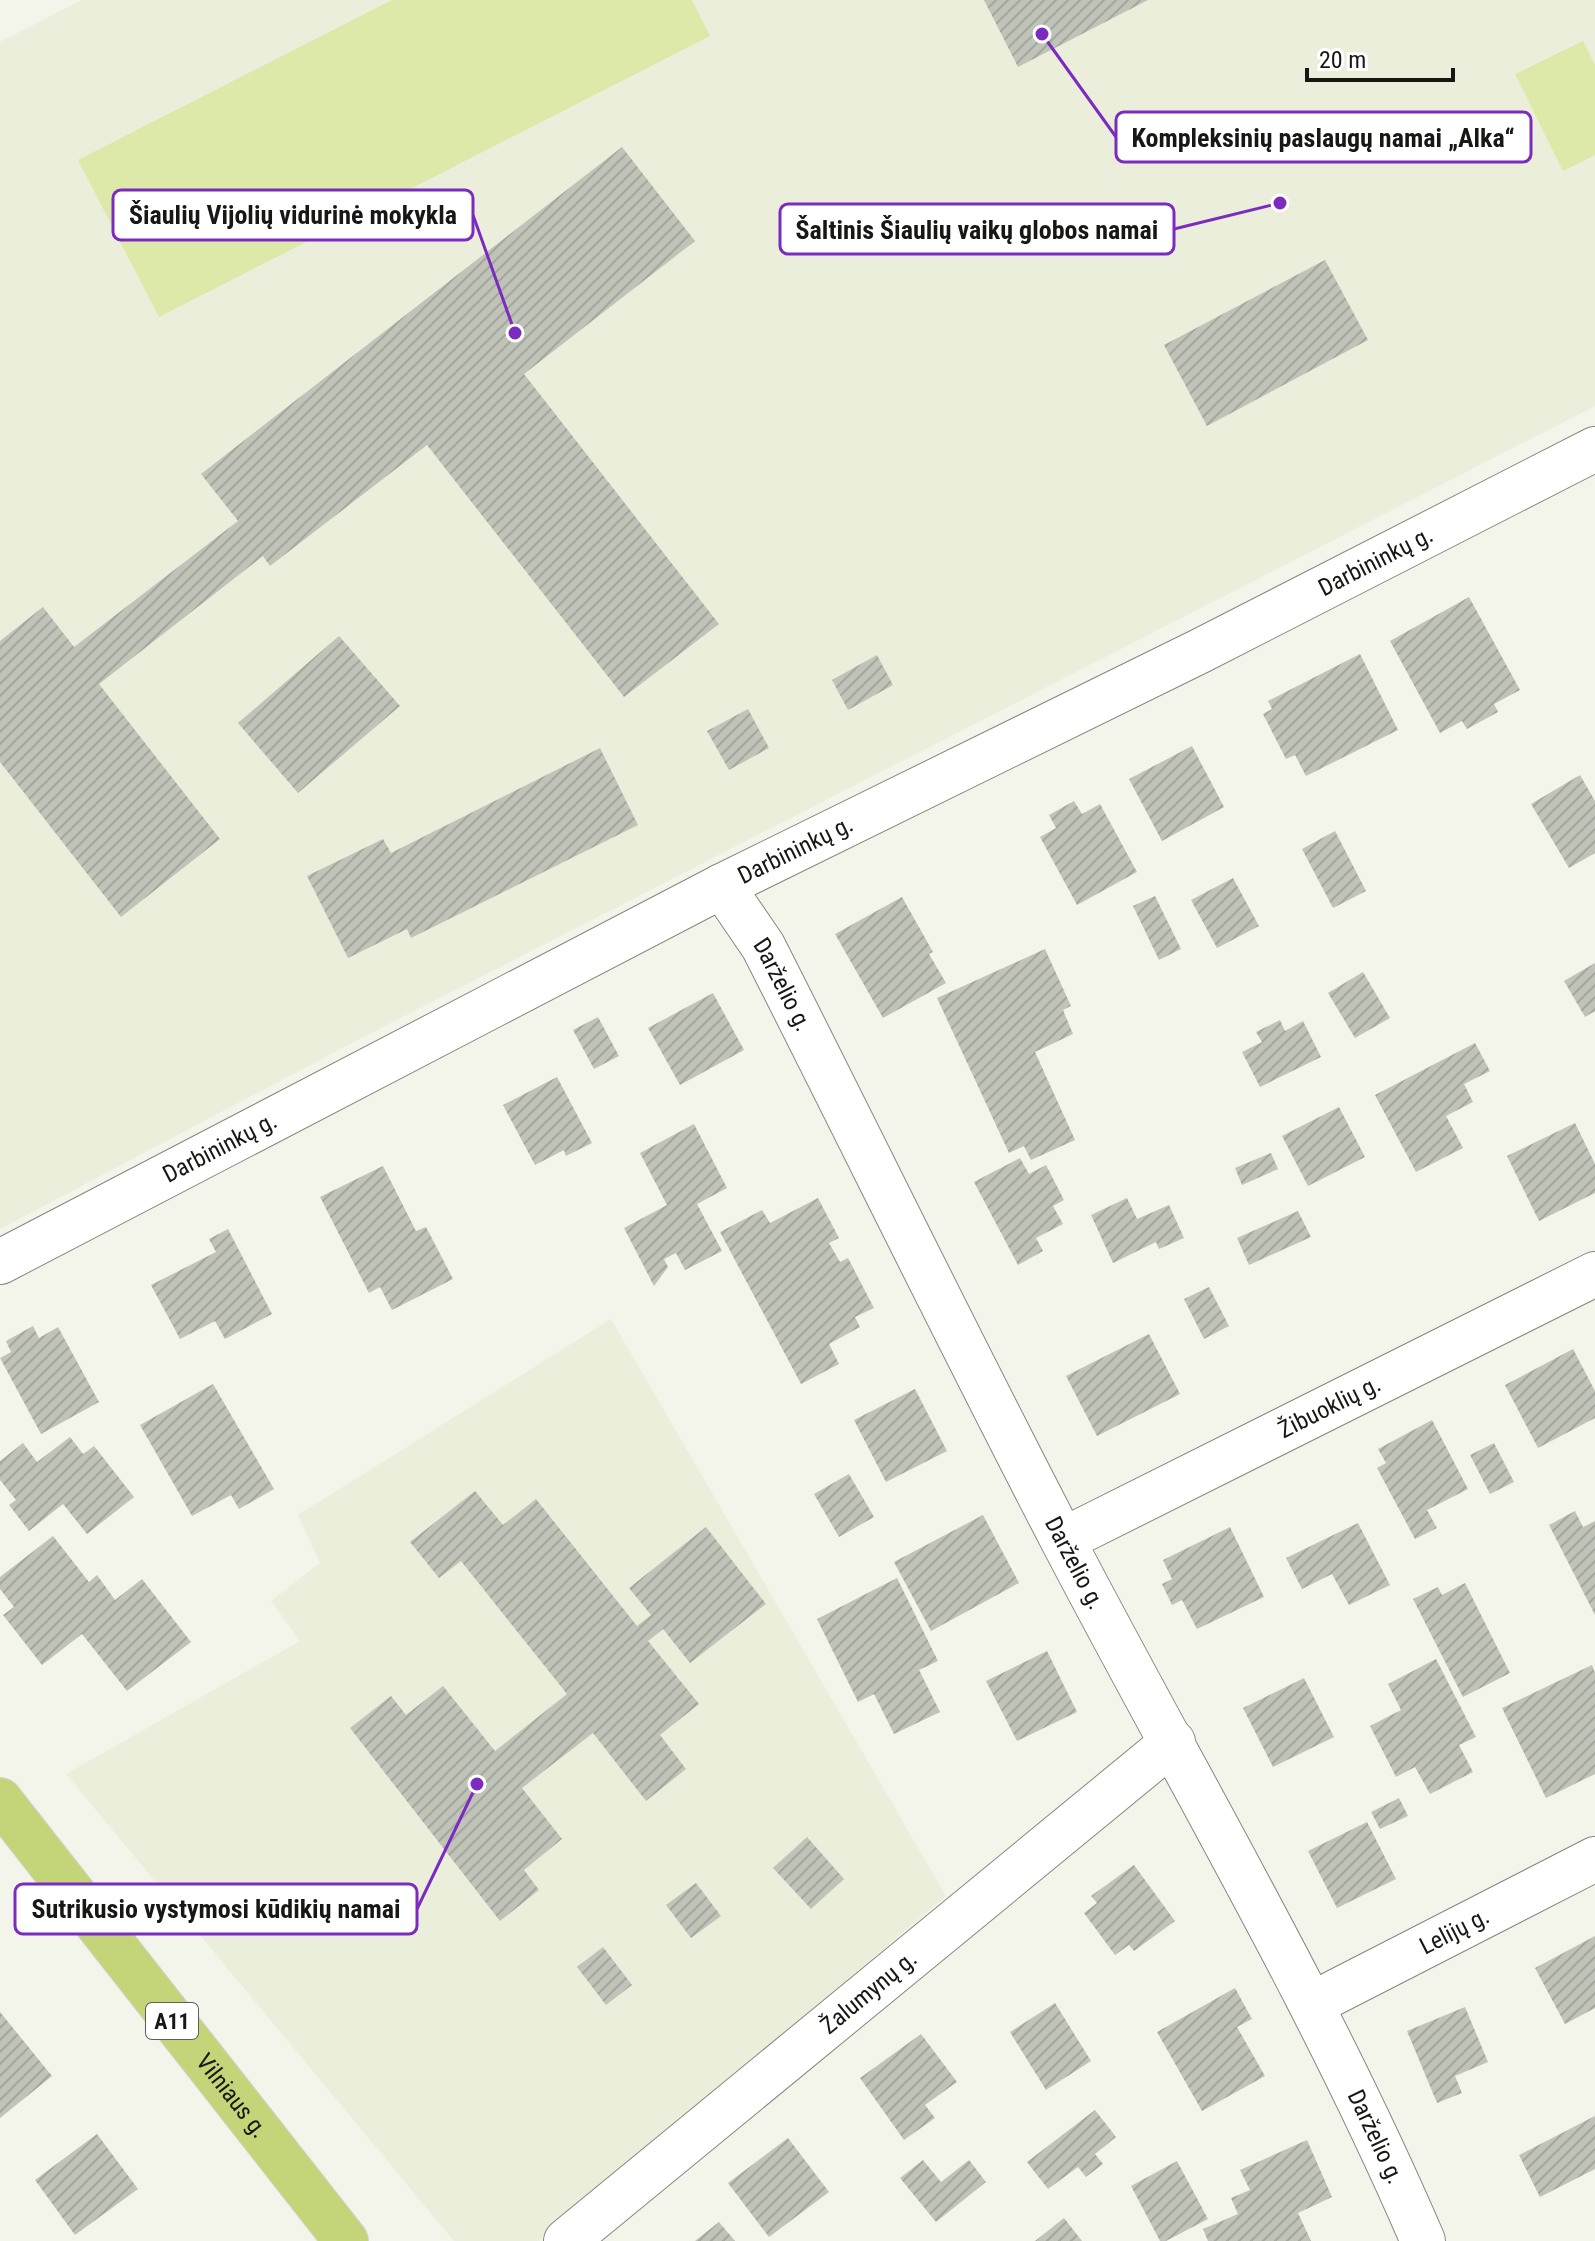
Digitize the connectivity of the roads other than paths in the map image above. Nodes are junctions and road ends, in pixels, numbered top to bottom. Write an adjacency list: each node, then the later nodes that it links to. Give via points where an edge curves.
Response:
1 (1595, 449): 2 (street, Darbininkų g.)
2 (722, 886): 3 (street, Darbininkų g.); 5 (street, Darželio g., via 763,946)
3 (0, 1262)
4 (1595, 1274): 5 (street, Žibuoklių g.)
5 (1063, 1540): 6 (street, Darželio g.)
6 (1173, 1742): 9 (street, Darželio g.); 11 (street, Žalumynų g.)
7 (0, 1800): 10 (highway, Vilniaus g. / A11)
8 (1595, 1859): 9 (street, Lelijų g.)
9 (1312, 2004): 12 (street, Darželio g.)
10 (346, 2241)
11 (566, 2241)
12 (1423, 2241)

